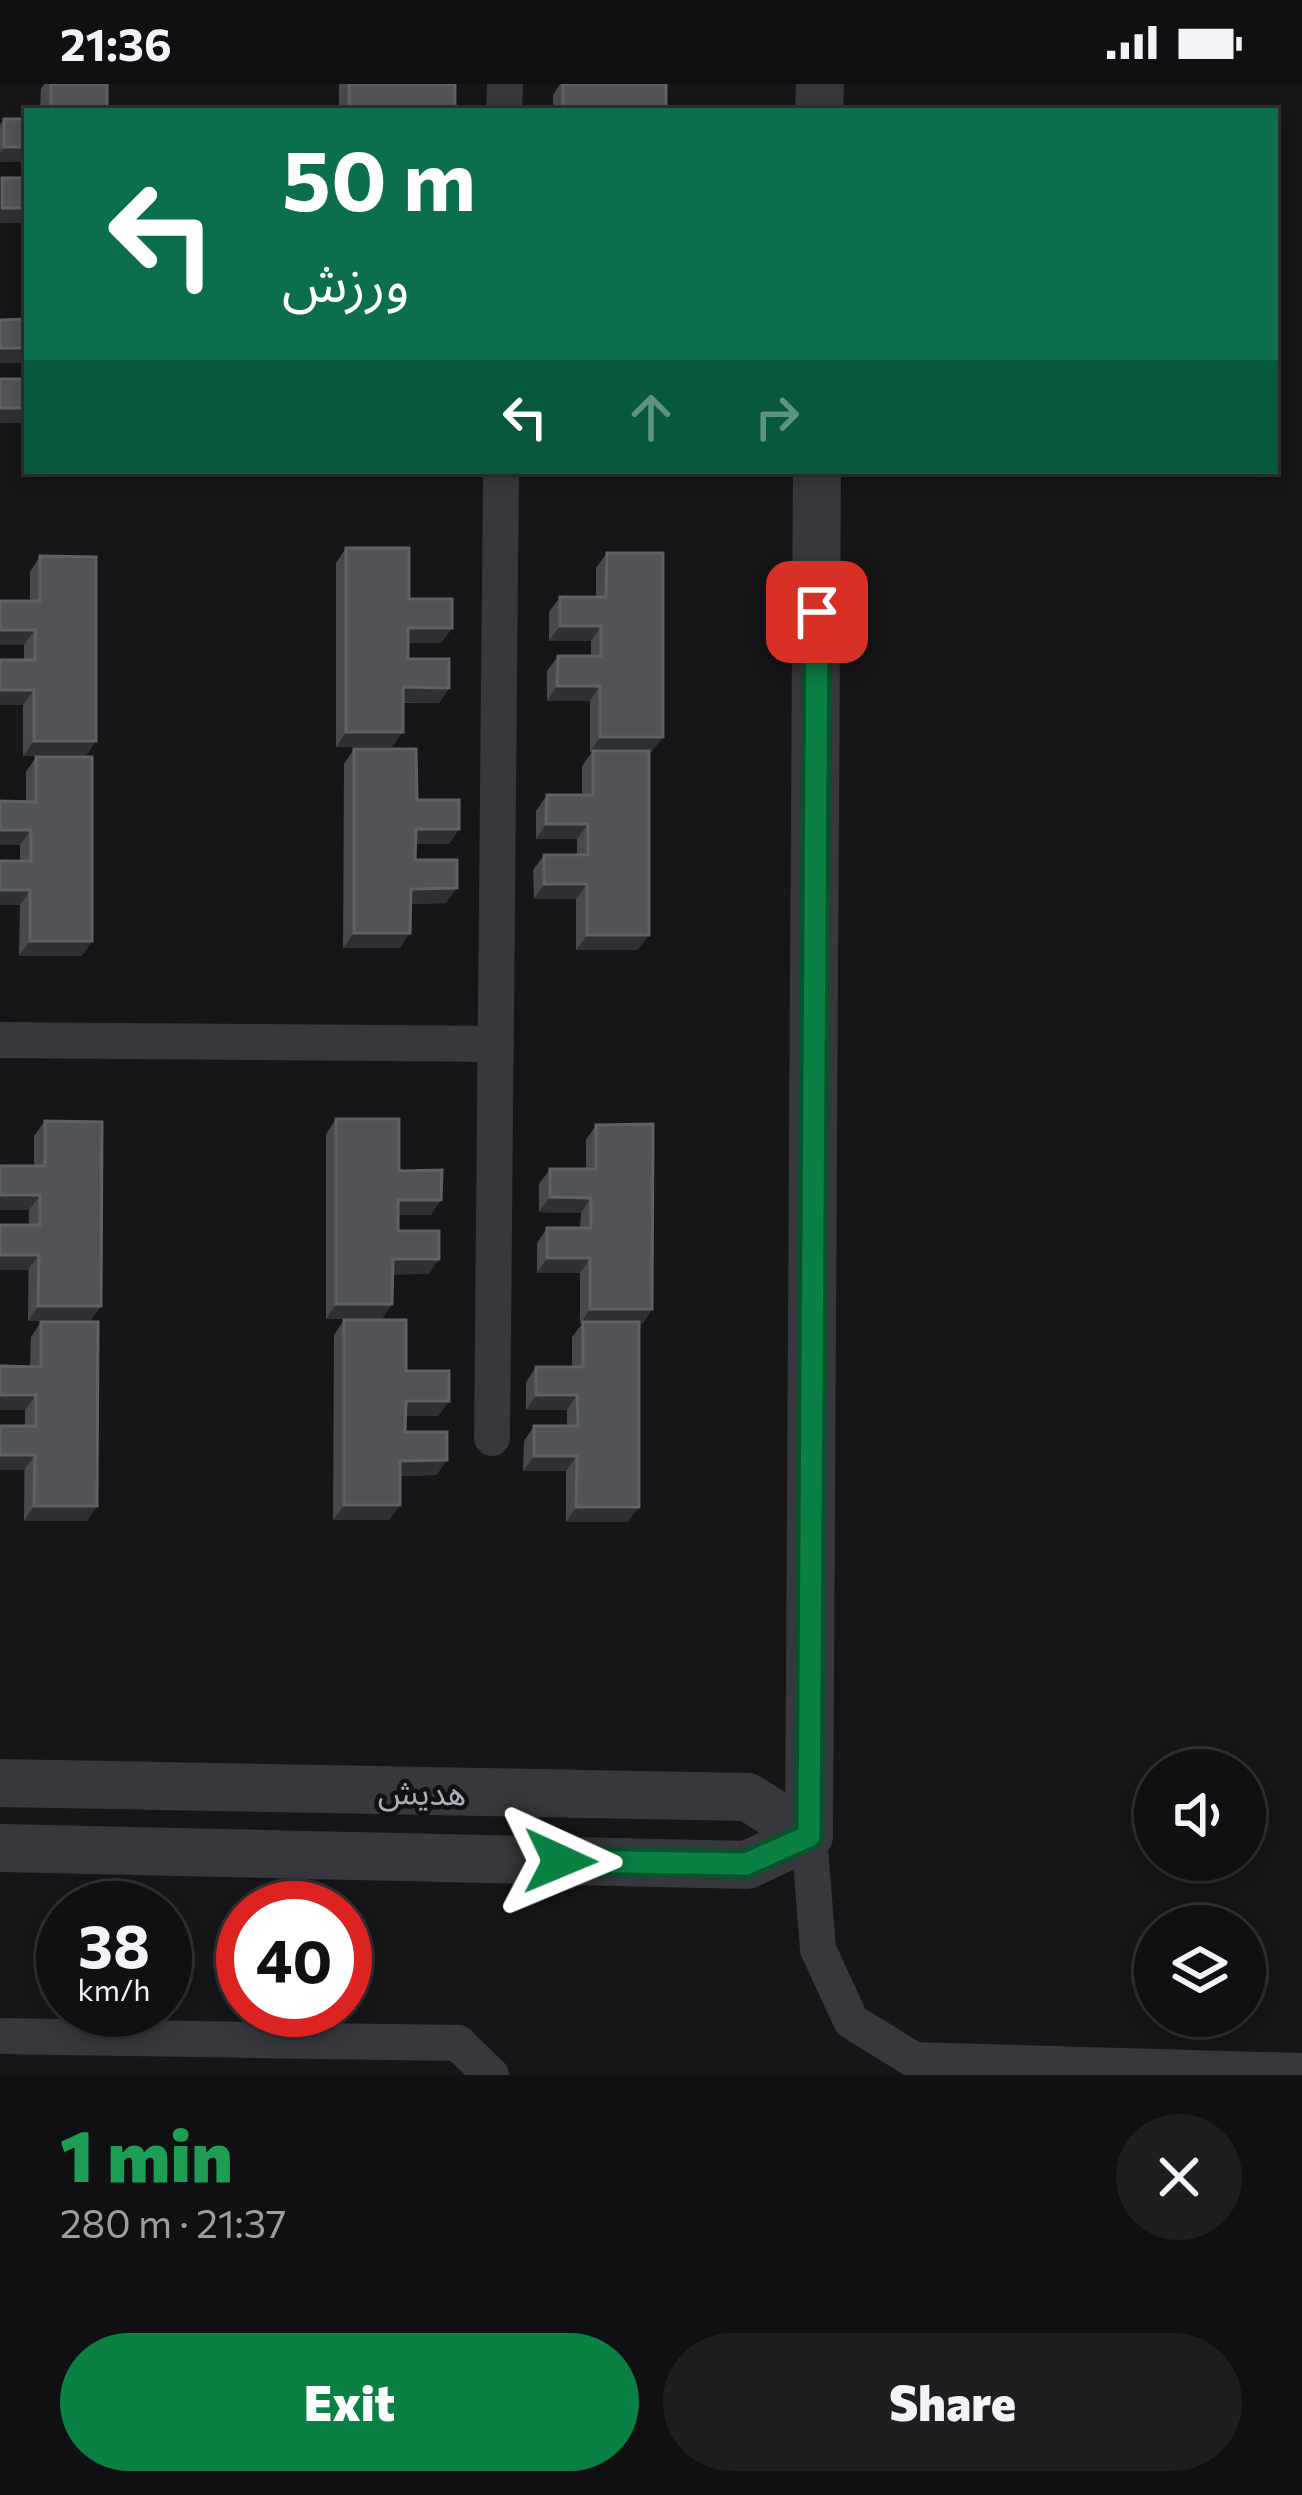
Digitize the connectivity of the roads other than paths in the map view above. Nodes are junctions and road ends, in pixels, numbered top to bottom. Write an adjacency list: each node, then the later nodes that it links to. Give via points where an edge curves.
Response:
1 (501, 474): 4 (street)
2 (817, 474): 7 (street)
3 (0, 1040): 4 (street)
4 (496, 1044): 5 (street)
5 (492, 1438)
6 (0, 1783): 7 (street, هدیش, via 748,1797)
7 (809, 1836): 8 (street, هدیش, via 746,1864); 10 (street, via 818,1949 851,2021 914,2060)
8 (0, 1848)
9 (0, 2036): 11 (street, via 458,2043)
10 (1302, 2071)
11 (491, 2075)

